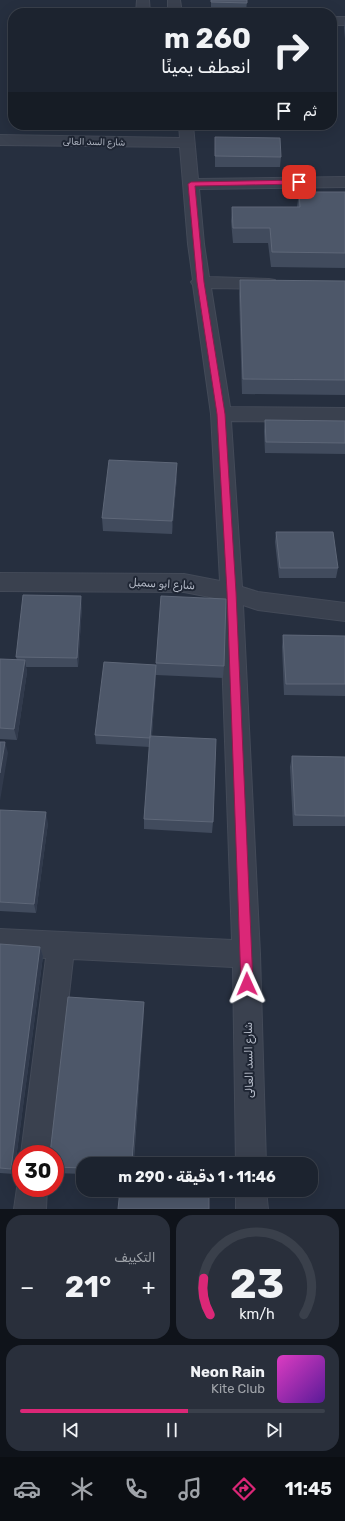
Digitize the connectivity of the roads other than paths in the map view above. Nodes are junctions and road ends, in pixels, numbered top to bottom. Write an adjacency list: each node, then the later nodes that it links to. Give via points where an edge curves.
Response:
1 (38, 130): 3 (street)
2 (187, 133): 3 (street, شارع السد العالى); 6 (street, شارع السد العالى)
3 (150, 136): 4 (street, شارع السد العالى)
4 (0, 140)
5 (345, 182): 6 (street)
6 (191, 184): 7 (street, شارع السد العالى)
7 (200, 282): 8 (street); 9 (street, شارع السد العالى)
8 (284, 284)
9 (221, 414): 10 (street); 12 (street, شارع السد العالى)
10 (345, 415)
11 (0, 582): 12 (street, شارع ابو سمبل, via 184,583)
12 (231, 592): 13 (street, شارع ابو سمبل, via 258,601); 16 (street, شارع السد العالى)
13 (345, 612)
14 (0, 942): 15 (street)
15 (61, 945): 16 (street); 17 (street)
16 (246, 954): 18 (street, شارع السد العالى)
17 (37, 1145)
18 (251, 1157)
19 (31, 1197): 21 (street)
20 (251, 1197): 22 (street)
21 (30, 1209)
22 (252, 1209)

